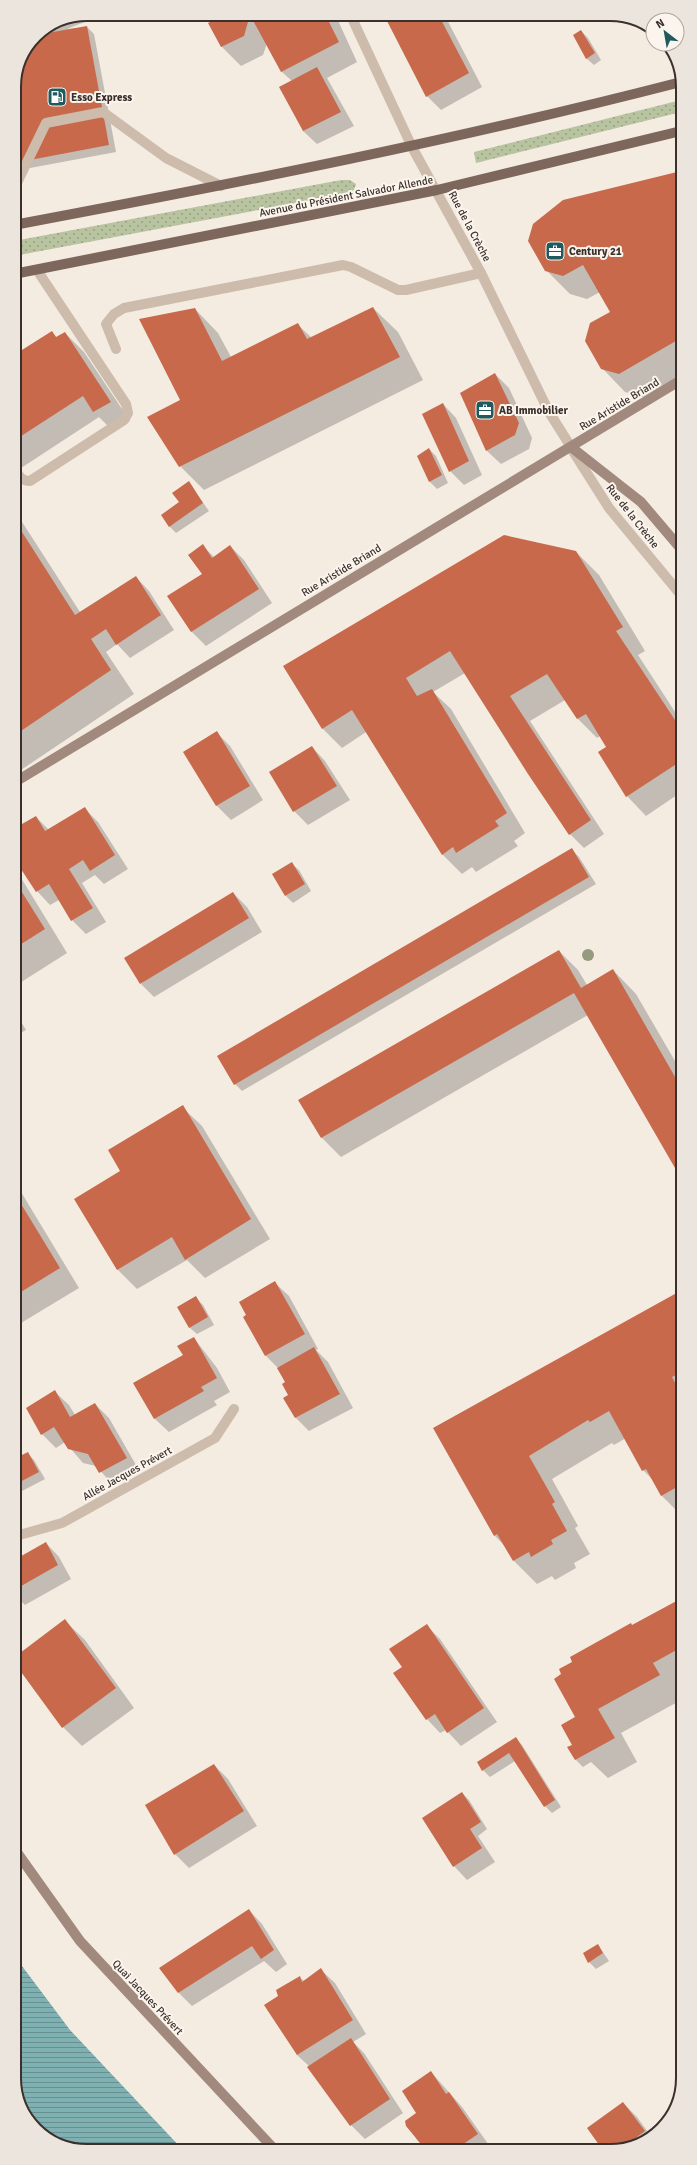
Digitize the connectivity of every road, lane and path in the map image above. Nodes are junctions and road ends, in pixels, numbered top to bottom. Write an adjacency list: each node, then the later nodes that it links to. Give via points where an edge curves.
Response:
1 (353, 21): 4 (street, Rue de la Crèche)
2 (676, 83): 4 (main road)
3 (676, 131): 7 (main road, Avenue du Président Salvador Allende)
4 (412, 147): 6 (main road); 7 (street, Rue de la Crèche)
5 (21, 175): 6 (street, via 46,123 103,112 166,158)
6 (221, 186): 8 (main road)
7 (437, 190): 9 (main road, Avenue du Président Salvador Allende); 11 (street, Rue de la Crèche)
8 (21, 224)
9 (37, 270): 10 (main road, Avenue du Président Salvador Allende); 15 (street, via 126,404 128,413 124,420 30,481)
10 (21, 273)
11 (481, 273): 12 (street, via 398,290 351,266 343,266 124,308 114,314 106,324); 14 (street, Rue de la Crèche, via 549,412)
12 (116, 349)
13 (676, 384): 14 (main road, Rue Aristide Briand)
14 (570, 447): 16 (main road, Rue de la Crèche, via 641,502); 17 (street, Rue de la Crèche, via 609,508); 18 (main road, Rue Aristide Briand)
15 (21, 478)
16 (676, 543)
17 (676, 589)
18 (21, 778)
19 (234, 1409): 20 (street, Allée Jacques Prévert, via 214,1438 62,1523)
20 (21, 1535)
21 (21, 1858): 22 (main road, Quai Jacques Prévert, via 80,1942)
22 (269, 2144)

